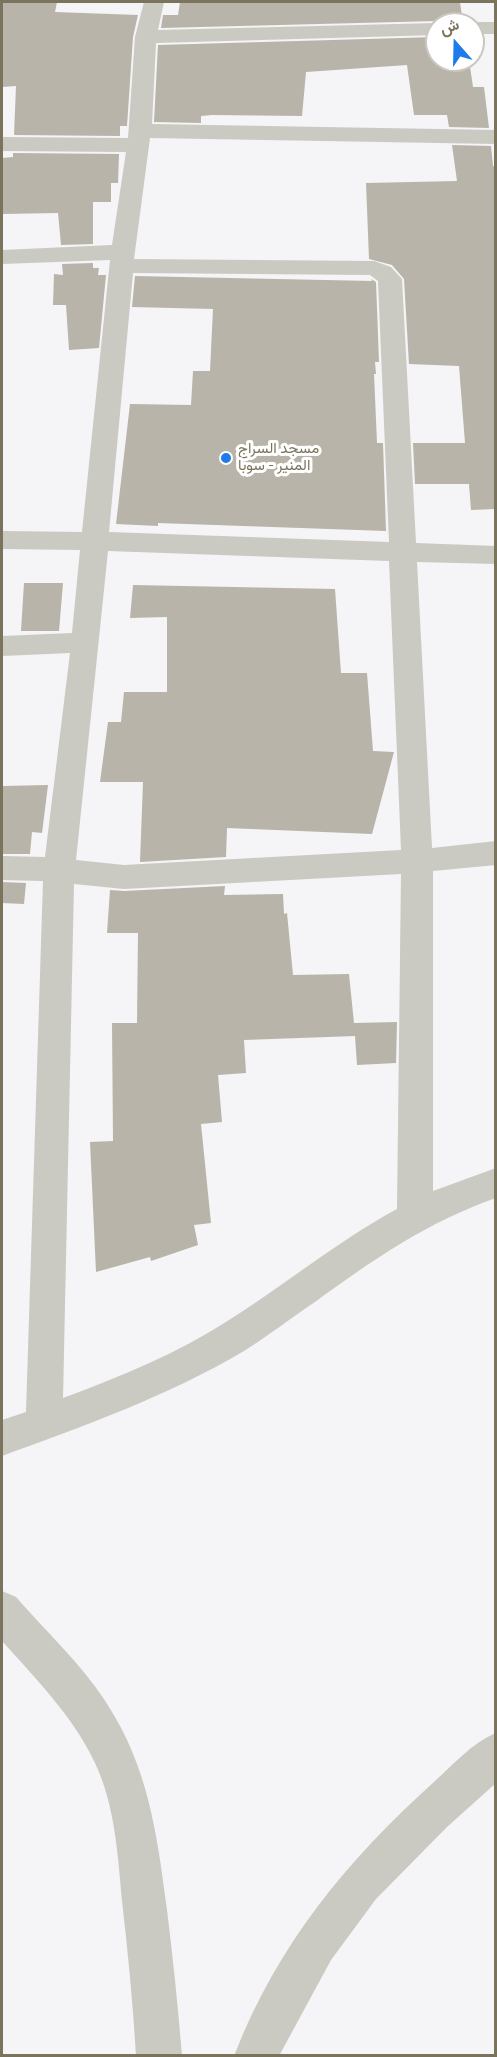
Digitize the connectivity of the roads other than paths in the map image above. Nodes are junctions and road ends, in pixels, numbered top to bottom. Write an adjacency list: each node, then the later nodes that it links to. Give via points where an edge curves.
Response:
1 (154, 2): 3 (street)
2 (425, 29): 3 (street)
3 (146, 37): 5 (street)
4 (495, 137): 5 (street)
5 (138, 138): 6 (street); 8 (street)
6 (2, 144)
7 (2, 257): 8 (street)
8 (123, 259): 10 (street); 11 (street, via 374,268 390,279)
9 (2, 540): 10 (street)
10 (95, 541): 11 (street); 13 (street)
11 (404, 553): 12 (street); 16 (street)
12 (495, 555)
13 (85, 642): 14 (street); 18 (street)
14 (2, 646)
15 (495, 853): 16 (street)
16 (417, 861): 18 (street, via 124,877); 20 (street)
17 (2, 868): 18 (street)
18 (59, 870): 21 (street)
19 (495, 1183): 20 (street)
20 (415, 1216): 21 (street, via 369,1243 232,1339 89,1407)
21 (44, 1423): 22 (street)
22 (2, 1438)
23 (2, 1611): 25 (street, via 71,1688 101,1731 124,1781 136,1836)
24 (495, 1754): 26 (street, via 361,1884 315,1944)
25 (159, 2055)
26 (256, 2055)

